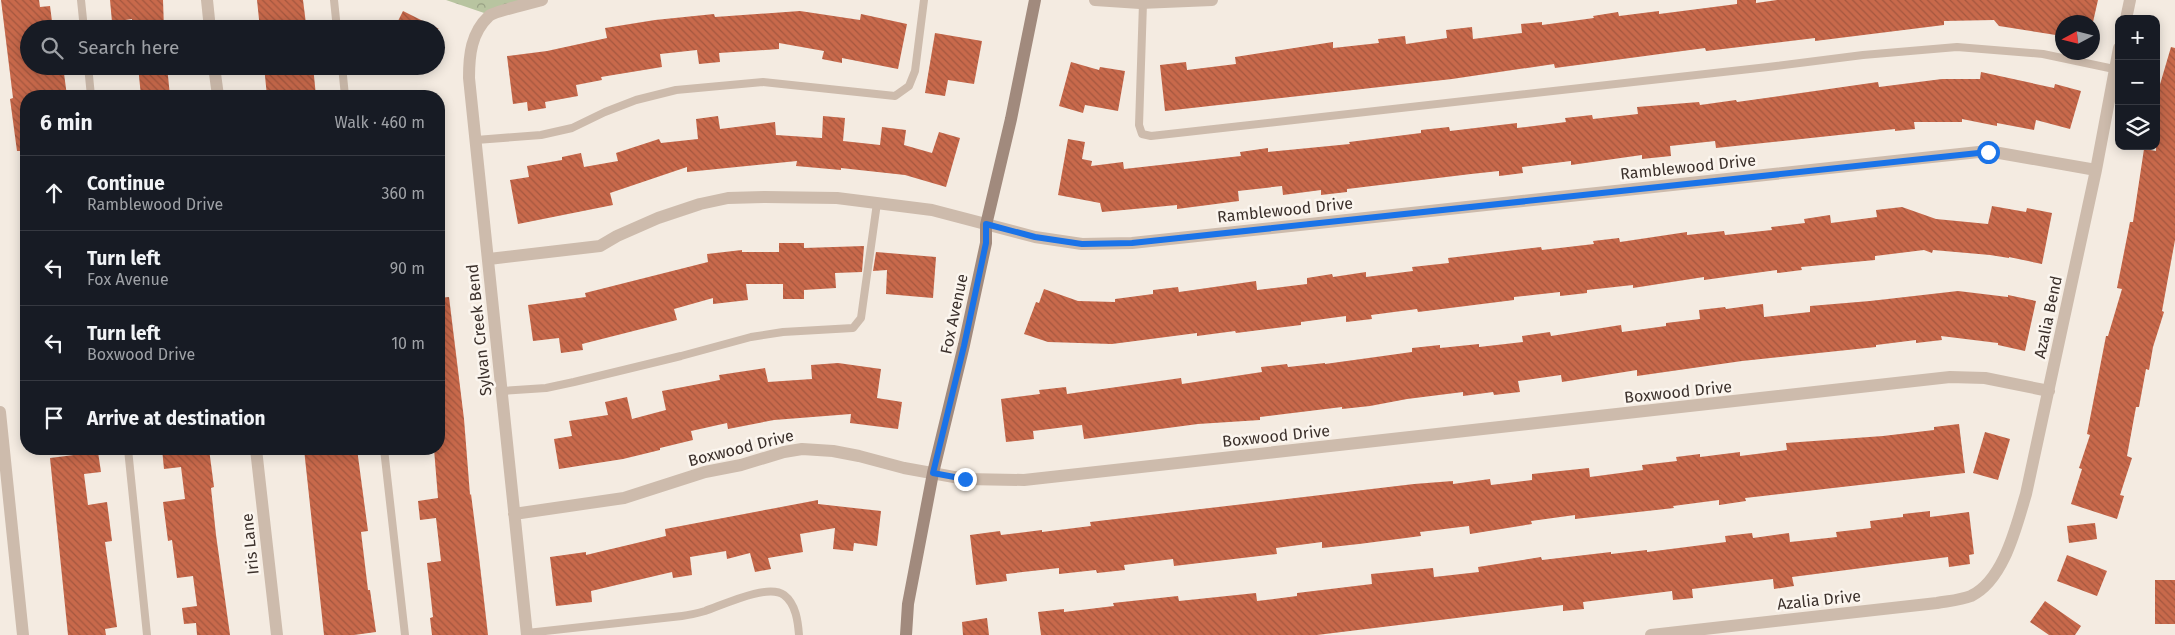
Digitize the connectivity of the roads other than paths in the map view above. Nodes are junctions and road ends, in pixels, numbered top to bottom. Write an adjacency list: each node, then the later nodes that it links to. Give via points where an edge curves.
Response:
1 (81, 0): 13 (lane)
2 (207, 0): 14 (street)
3 (334, 0): 15 (lane)
4 (542, 0): 24 (street, Sylvan Creek Bend, via 490,15 477,32 469,52)
5 (924, 0): 24 (lane, via 915,71 909,86 895,96 763,82 676,90 636,100 572,128 541,135)
6 (1035, 0): 27 (main road, Fox Avenue)
7 (1095, 0): 11 (street)
8 (1212, 0): 10 (street)
9 (2130, 0): 12 (street)
10 (1175, 1): 11 (street)
11 (1143, 3): 17 (lane, via 1138,125 1142,134 1151,136 1957,47 2043,54)
12 (2127, 15)
13 (83, 20)
14 (209, 20)
15 (337, 20)
16 (2116, 60): 17 (street, Azalia Bend)
17 (2114, 69): 25 (street, Azalia Bend)
18 (89, 75): 21 (lane)
19 (215, 75): 22 (street)
20 (343, 75): 23 (lane)
21 (90, 90)
22 (217, 90)
23 (344, 90)
24 (476, 140): 28 (street, Sylvan Creek Bend)
25 (2096, 170): 27 (street, Ramblewood Drive, via 1988,152 1132,243 1082,244 1035,237); 30 (street, Azalia Bend)
26 (878, 204): 27 (street, Ramblewood Drive, via 932,210); 28 (street, Ramblewood Drive, via 837,198 728,198 658,218 600,246); 29 (lane, via 861,318 852,328 751,337 546,388)
27 (986, 224): 35 (main road, Fox Avenue, via 986,243)
28 (489, 259): 29 (street, Sylvan Creek Bend)
29 (502, 391): 36 (street, Sylvan Creek Bend)
30 (2049, 391): 35 (street, Boxwood Drive, via 1985,378 1950,377 1024,480 965,479); 37 (street, Azalia Bend, via 2026,494 2011,544)
31 (0, 412): 40 (street)
32 (129, 455): 41 (lane)
33 (257, 455): 42 (street, Iris Lane)
34 (385, 455): 43 (lane)
35 (933, 473): 36 (street, Boxwood Drive, via 842,452 802,449 705,472 624,498); 45 (main road, Fox Avenue, via 908,604)
36 (514, 514): 39 (street, Sylvan Creek Bend)
37 (1988, 585): 38 (street, Azalia Drive, via 1970,597 1937,603)
38 (1686, 633): 46 (street, Azalia Drive)
39 (527, 634): 44 (lane, via 682,616 755,593 774,592 784,595 792,605)
40 (23, 635)
41 (147, 635)
42 (277, 635)
43 (405, 635)
44 (799, 635)
45 (906, 635)
46 (1651, 635)

